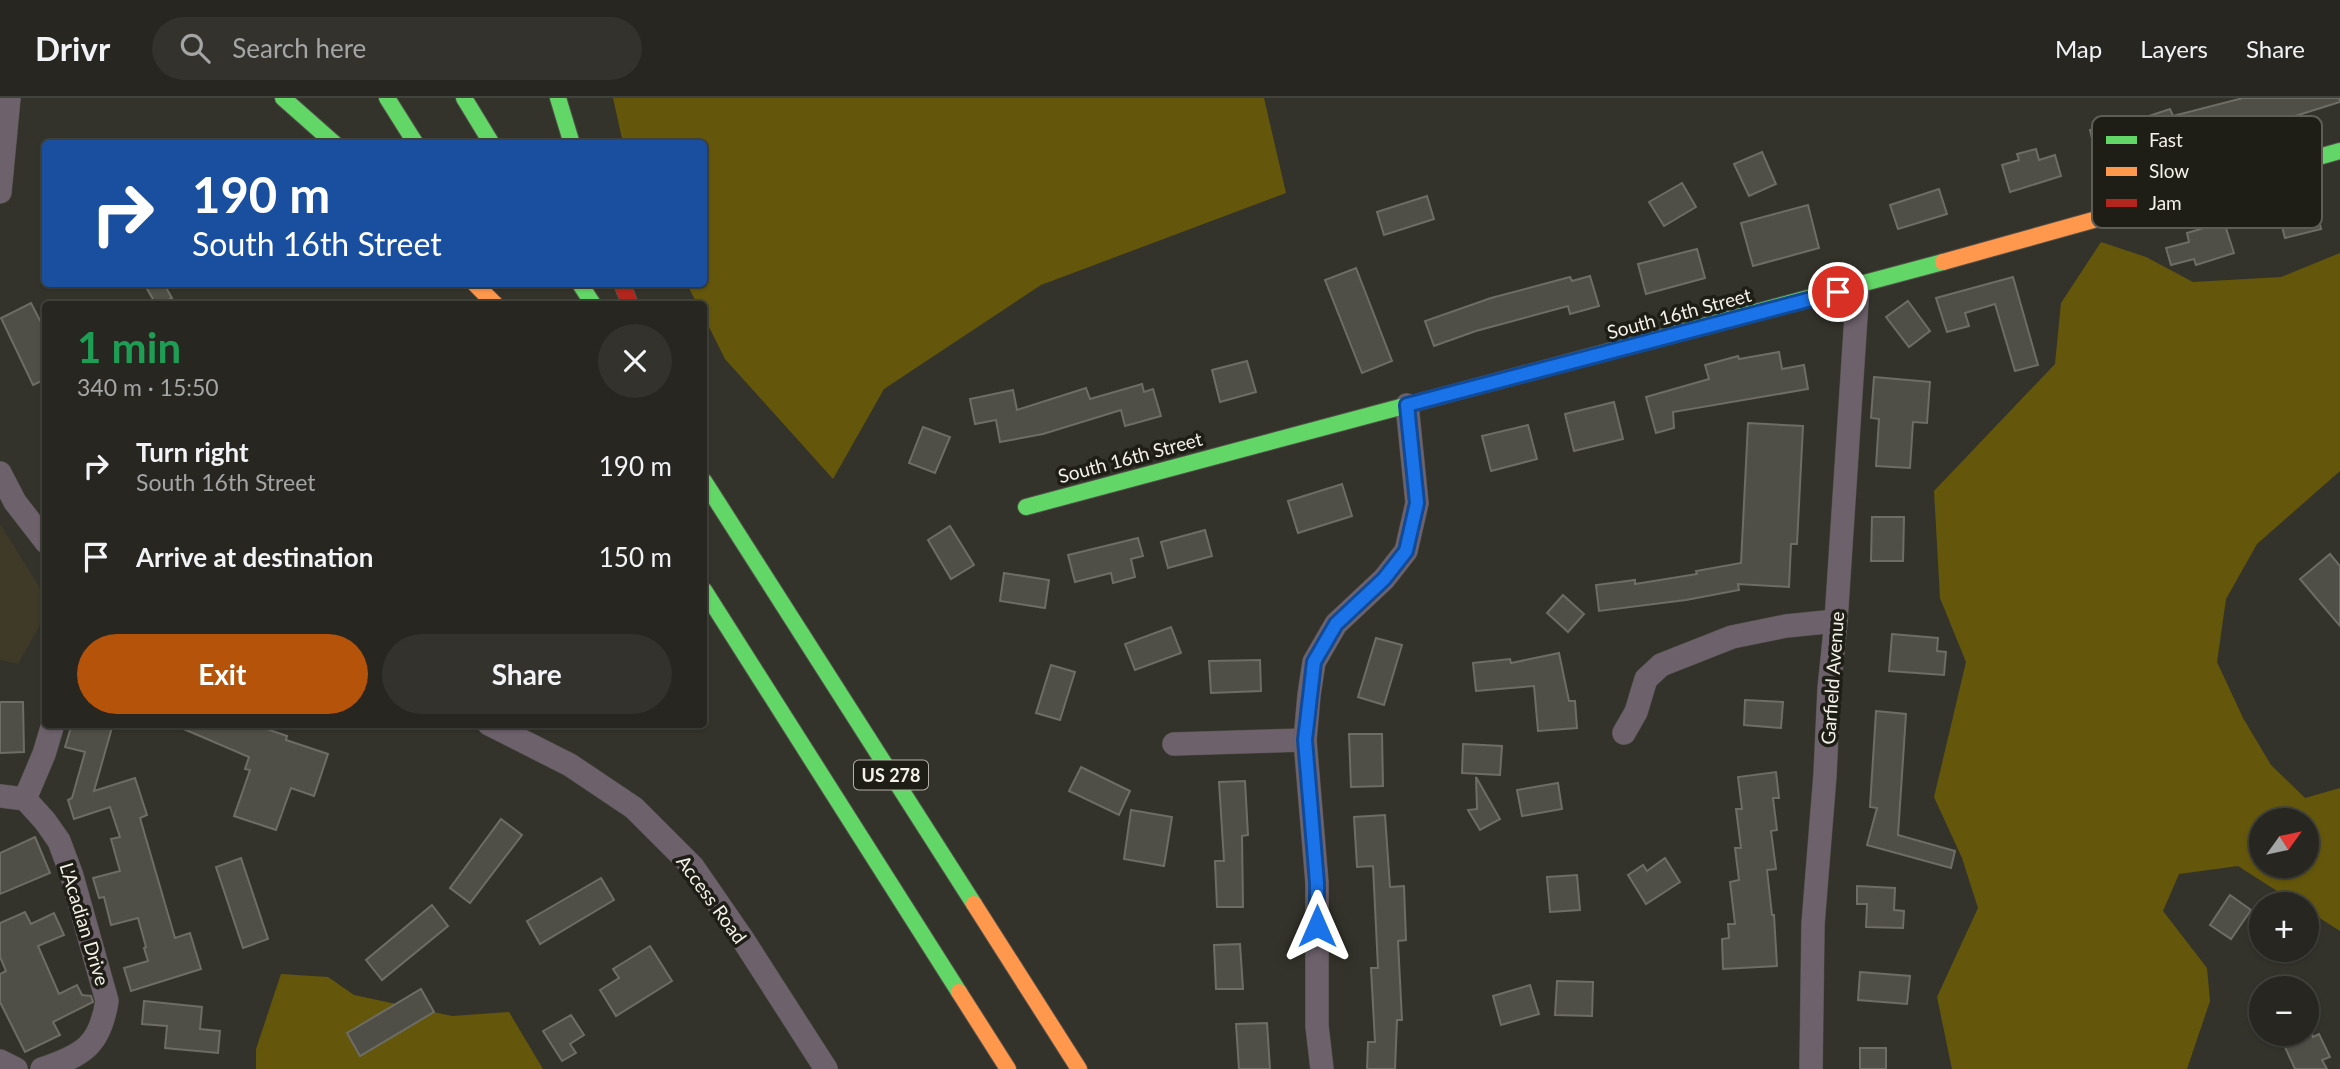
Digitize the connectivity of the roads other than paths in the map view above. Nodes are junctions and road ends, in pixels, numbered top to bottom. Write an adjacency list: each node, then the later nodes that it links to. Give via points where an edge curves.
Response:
1 (9, 98): 12 (street)
2 (283, 98): 6 (main road)
3 (387, 98): 7 (main road)
4 (464, 98): 8 (main road)
5 (558, 98): 9 (main road)
6 (330, 140)
7 (413, 140)
8 (490, 140)
9 (571, 140)
10 (2340, 151): 11 (main road, South 16th Street)
11 (2322, 156)
12 (0, 192)
13 (2092, 220): 14 (main road, South 16th Street)
14 (1858, 286): 17 (main road, South 16th Street); 25 (street, Garfield Avenue)
15 (478, 287): 16 (main road)
16 (492, 301)
17 (1407, 405): 22 (main road, South 16th Street); 29 (street, via 1417,503 1406,551 1384,579 1336,624 1314,662)
18 (0, 473): 23 (street)
19 (707, 480): 21 (main road)
20 (707, 486): 21 (main road, US 278)
21 (716, 502): 38 (main road, US 278)
22 (1026, 506)
23 (42, 537)
24 (707, 595): 37 (main road, US 278)
25 (1836, 621): 28 (street, via 1732,637 1661,665 1646,679); 40 (street, Garfield Avenue, via 1813,924)
26 (52, 728): 32 (street)
27 (497, 728): 36 (street, Access Road, via 570,765 634,808 693,867)
28 (1624, 733)
29 (1305, 740): 30 (street); 39 (street, via 1317,883 1317,1026)
30 (1174, 744)
31 (0, 796): 32 (street)
32 (25, 799): 35 (street, L'Acadian Drive, via 59,841 107,1001 96,1038 81,1052)
33 (0, 1061): 34 (street)
34 (16, 1069)
35 (42, 1069)
36 (826, 1069)
37 (1009, 1069)
38 (1079, 1069)
39 (1322, 1069)
40 (1811, 1069)

